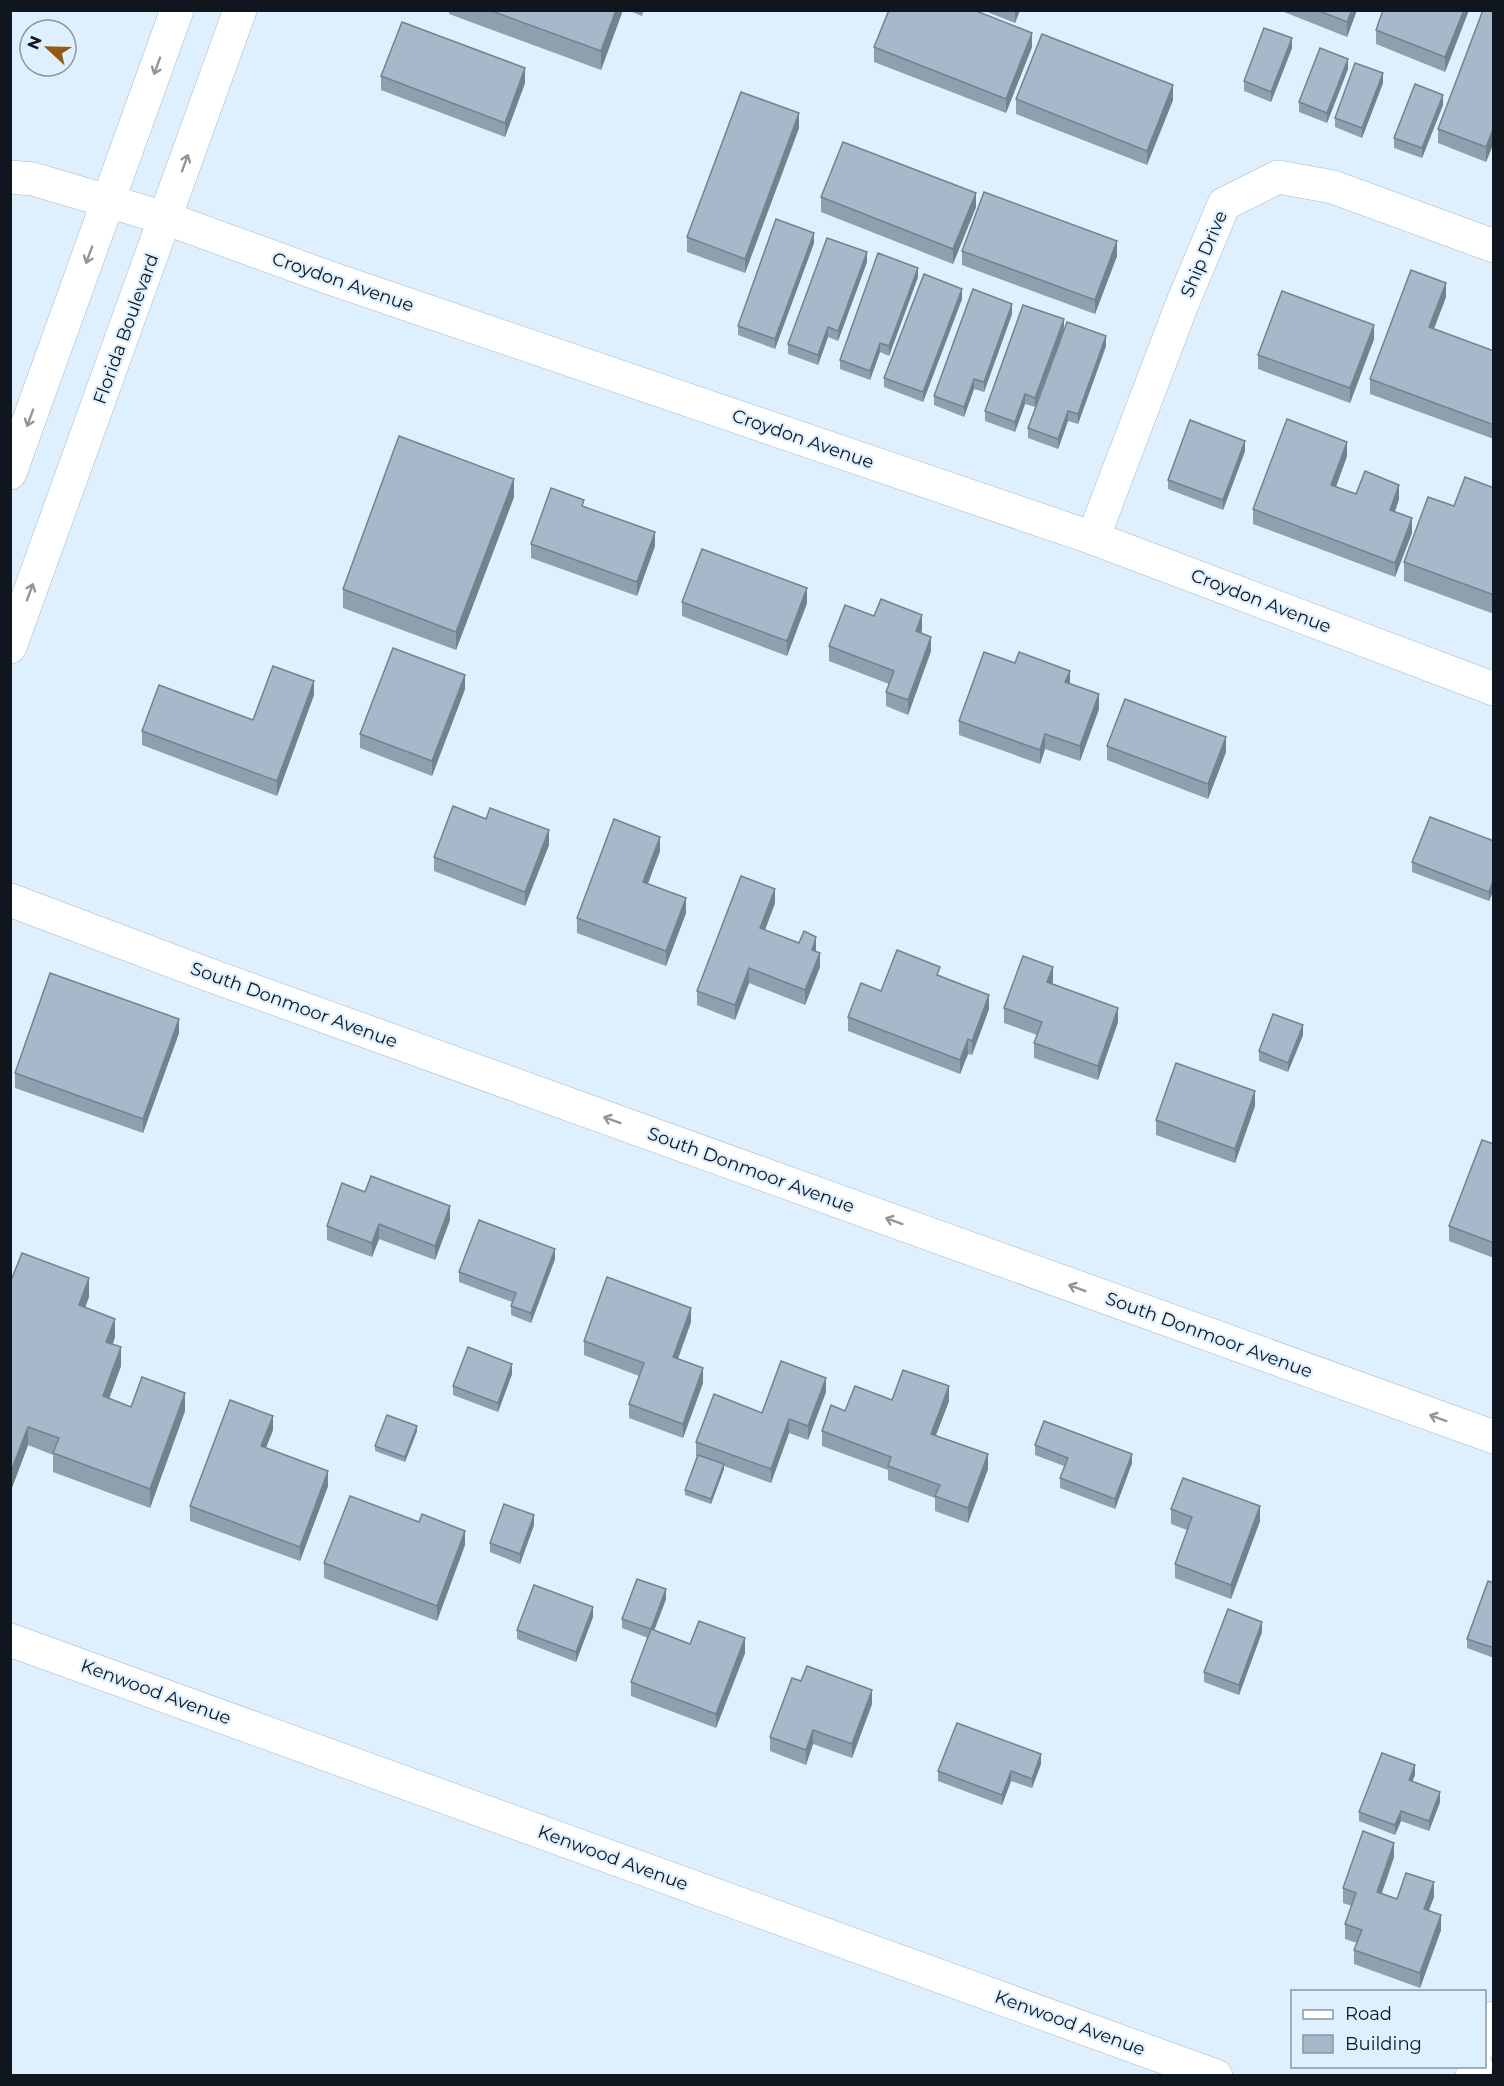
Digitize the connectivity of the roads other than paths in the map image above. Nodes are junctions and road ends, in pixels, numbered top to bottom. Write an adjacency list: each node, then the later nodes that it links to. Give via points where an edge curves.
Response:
1 (177, 10): 4 (street, one-way to 4)
2 (240, 10): 5 (street, Florida Boulevard, one-way to 2)
3 (10, 177): 4 (street, Croydon Avenue, via 33,179)
4 (109, 200): 5 (street, Croydon Avenue); 7 (street, one-way to 7)
5 (165, 218): 8 (street, Croydon Avenue); 9 (street, Florida Boulevard, one-way to 5)
6 (1494, 246): 8 (street, Ship Drive, via 1333,187 1278,177 1224,204)
7 (10, 472)
8 (1093, 538): 10 (street, Croydon Avenue)
9 (10, 647)
10 (1494, 689)
11 (10, 900): 12 (street, South Donmoor Avenue, one-way to 11)
12 (1494, 1437)
13 (10, 1640): 16 (street, Kenwood Avenue)
14 (1494, 2018): 15 (street)
15 (1486, 2039)
16 (1216, 2076)

